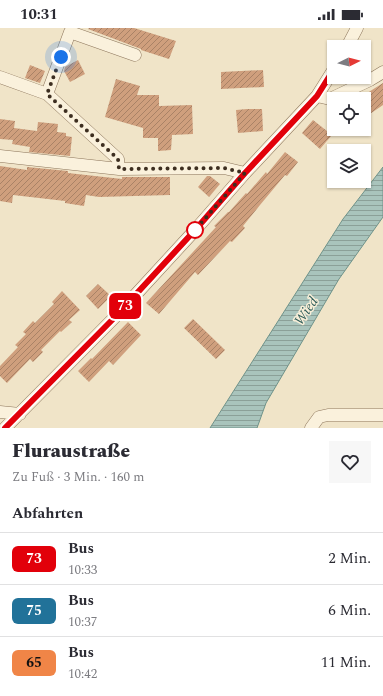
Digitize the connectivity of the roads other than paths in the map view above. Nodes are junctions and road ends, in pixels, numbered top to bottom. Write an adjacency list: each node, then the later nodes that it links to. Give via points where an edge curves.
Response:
1 (357, 28): 2 (street)
2 (351, 40)
3 (135, 55): 7 (street, via 70,32)
4 (383, 72): 8 (street, via 330,99)
5 (0, 77): 7 (street)
6 (327, 80): 8 (street)
7 (47, 94): 10 (street, via 118,159)
8 (317, 96): 11 (street)
9 (0, 156): 10 (street)
10 (119, 169): 11 (street, via 224,168)
11 (245, 173): 13 (street, via 116,316)
12 (0, 412): 13 (street)
13 (20, 414): 15 (street)
14 (383, 415): 16 (street, via 328,415 320,417)
15 (5, 428)
16 (311, 428)

